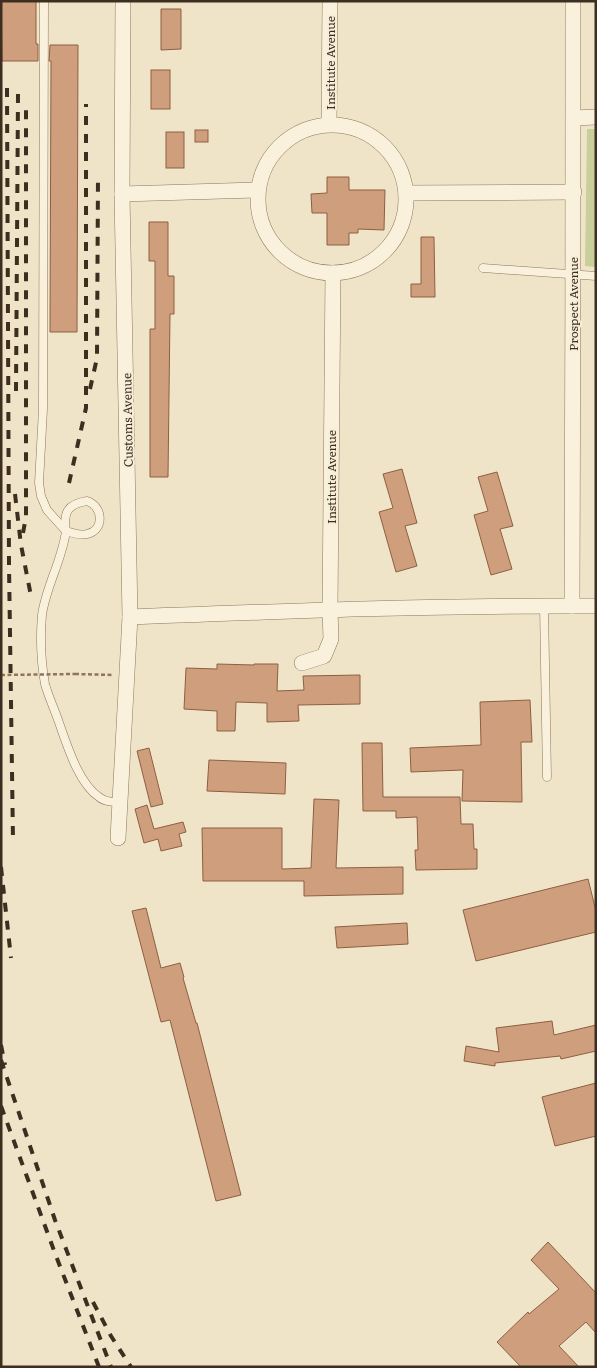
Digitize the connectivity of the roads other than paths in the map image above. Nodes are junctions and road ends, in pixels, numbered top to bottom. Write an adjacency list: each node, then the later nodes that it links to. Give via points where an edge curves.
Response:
1 (44, 1): 16 (lane, via 40,483 47,510)
2 (123, 1): 11 (street, Customs Avenue)
3 (330, 1): 7 (street, Institute Avenue)
4 (573, 1): 6 (street, Prospect Avenue)
5 (596, 117): 6 (street)
6 (574, 118): 9 (street, Prospect Avenue)
7 (329, 124): 8 (street, via 309,128 290,137 274,152 263,170); 10 (street, via 357,128 382,143 399,166)
8 (258, 190): 11 (street); 13 (street, via 260,216 269,239 286,257 308,269)
9 (574, 192): 10 (street); 14 (street, Prospect Avenue)
10 (406, 193): 13 (street, via 404,217 394,240 378,258 356,269)
11 (122, 194): 21 (street, Customs Avenue)
12 (483, 268): 14 (lane)
13 (333, 273): 20 (street, Institute Avenue)
14 (572, 274): 15 (lane); 18 (street, Prospect Avenue)
15 (596, 276)
16 (66, 531): 16 (lane, via 68,509 87,501 96,506 100,513 97,527 88,534); 24 (lane, via 42,615 41,642 46,685 76,768 90,790 99,797)
17 (544, 606): 18 (street); 20 (street); 23 (lane)
18 (572, 606): 19 (street)
19 (596, 606)
20 (330, 610): 21 (street); 22 (street, Institute Avenue, via 331,638 324,656)
21 (130, 617): 24 (street, Customs Avenue)
22 (302, 663)
23 (547, 778)
24 (120, 802): 25 (street, Customs Avenue)
25 (118, 838)

